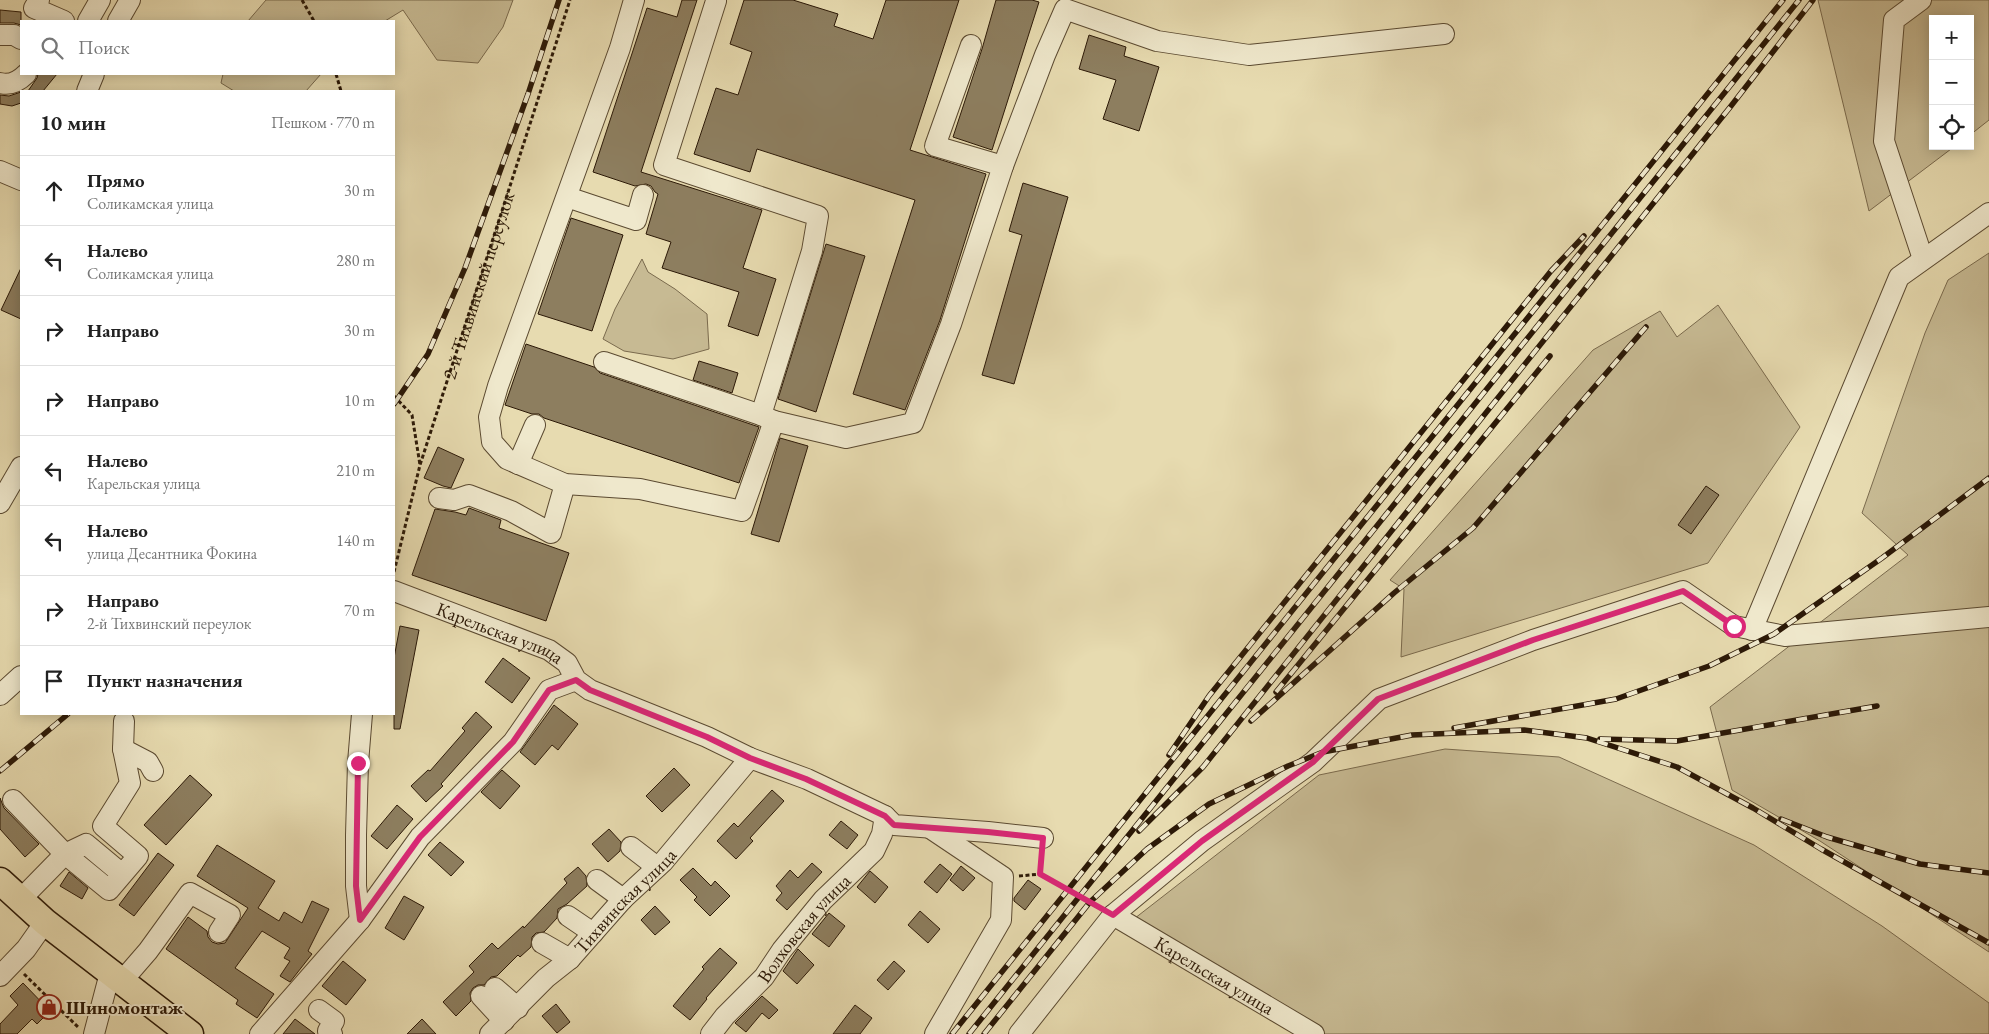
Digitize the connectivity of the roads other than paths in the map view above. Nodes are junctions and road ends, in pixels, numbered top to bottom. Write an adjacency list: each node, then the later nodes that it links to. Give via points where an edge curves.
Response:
1 (39, 0): 7 (street, via 34,8)
2 (100, 0): 8 (street)
3 (130, 0): 9 (street)
4 (634, 0): 22 (street)
5 (1921, 0): 24 (street, via 1894,20 1884,141)
6 (716, 1): 26 (street, via 664,165 818,216 812,251)
7 (62, 20)
8 (89, 20)
9 (119, 20)
10 (1444, 34): 18 (street, via 1249,55 1158,40 1065,9)
11 (0, 35): 12 (street)
12 (20, 38)
13 (971, 45): 18 (street, via 934,146)
14 (25, 75): 16 (street, via 12,83)
15 (94, 75): 17 (street)
16 (0, 83)
17 (87, 90)
18 (1003, 166): 26 (street, via 951,324 913,423 846,438)
19 (0, 171): 20 (street)
20 (20, 180)
21 (643, 195): 22 (street, via 636,220)
22 (567, 197): 28 (street, via 489,417 492,442 507,459)
23 (1989, 213): 24 (street)
24 (1923, 260): 35 (street, via 1899,277)
25 (604, 362): 26 (street)
26 (767, 418): 30 (street, via 742,511 640,489)
27 (535, 425): 28 (street)
28 (518, 464): 30 (street)
29 (20, 469): 32 (street)
30 (565, 484): 31 (street, via 551,533 511,511 469,495 454,500)
31 (439, 498)
32 (0, 503)
33 (395, 592): 37 (street, Карельская улица, via 549,650 567,663)
34 (1989, 617): 35 (street, via 1785,636)
35 (1743, 628): 58 (street, via 1683,591 1533,640 1378,699 1313,762 1202,841)
36 (20, 677): 38 (street)
37 (576, 680): 42 (street, Карельская улица, via 590,690 707,737); 60 (street, via 549,690 513,742 420,837)
38 (0, 695)
39 (362, 715): 60 (street, via 356,835)
40 (124, 721): 41 (street)
41 (123, 749): 43 (street, via 148,762); 46 (street, via 130,783)
42 (750, 758): 45 (street, Карельская улица, via 806,779); 52 (street, Тихвинская улица)
43 (153, 771)
44 (12, 800): 51 (street)
45 (885, 816): 47 (street, Карельская улица, via 894,825); 75 (street, Волховская улица, via 882,834 874,851 823,900 764,977)
46 (103, 826): 49 (street); 53 (street, via 138,856)
47 (930, 828): 48 (street, Карельская улица); 76 (street, via 1004,877 1001,920)
48 (1043, 838)
49 (86, 844): 51 (street); 53 (street)
50 (631, 847): 52 (street)
51 (65, 854): 53 (street, via 109,890); 57 (street)
52 (658, 867): 56 (street, Тихвинская улица)
53 (122, 874)
54 (597, 880): 56 (street)
55 (0, 881): 57 (main road)
56 (623, 899): 63 (street, Тихвинская улица)
57 (20, 900): 61 (main road)
58 (1113, 915): 77 (street); 78 (street, Карельская улица)
59 (568, 916): 63 (street)
60 (360, 920): 73 (street)
61 (45, 922): 66 (street, via 26,949); 67 (main road)
62 (219, 932): 67 (street, via 230,915 190,894 148,951)
63 (593, 932): 65 (street, Тихвинская улица)
64 (542, 944): 65 (street)
65 (570, 959): 70 (street, Тихвинская улица, via 546,978)
66 (6, 969)
67 (116, 977): 71 (street); 72 (main road)
68 (488, 992): 70 (street)
69 (318, 1010): 74 (street, via 334,1021 328,1031)
70 (504, 1021)
71 (86, 1031)
72 (190, 1034)
73 (260, 1034)
74 (332, 1034)
75 (711, 1034)
76 (935, 1034)
77 (1019, 1034)
78 (1314, 1034)

